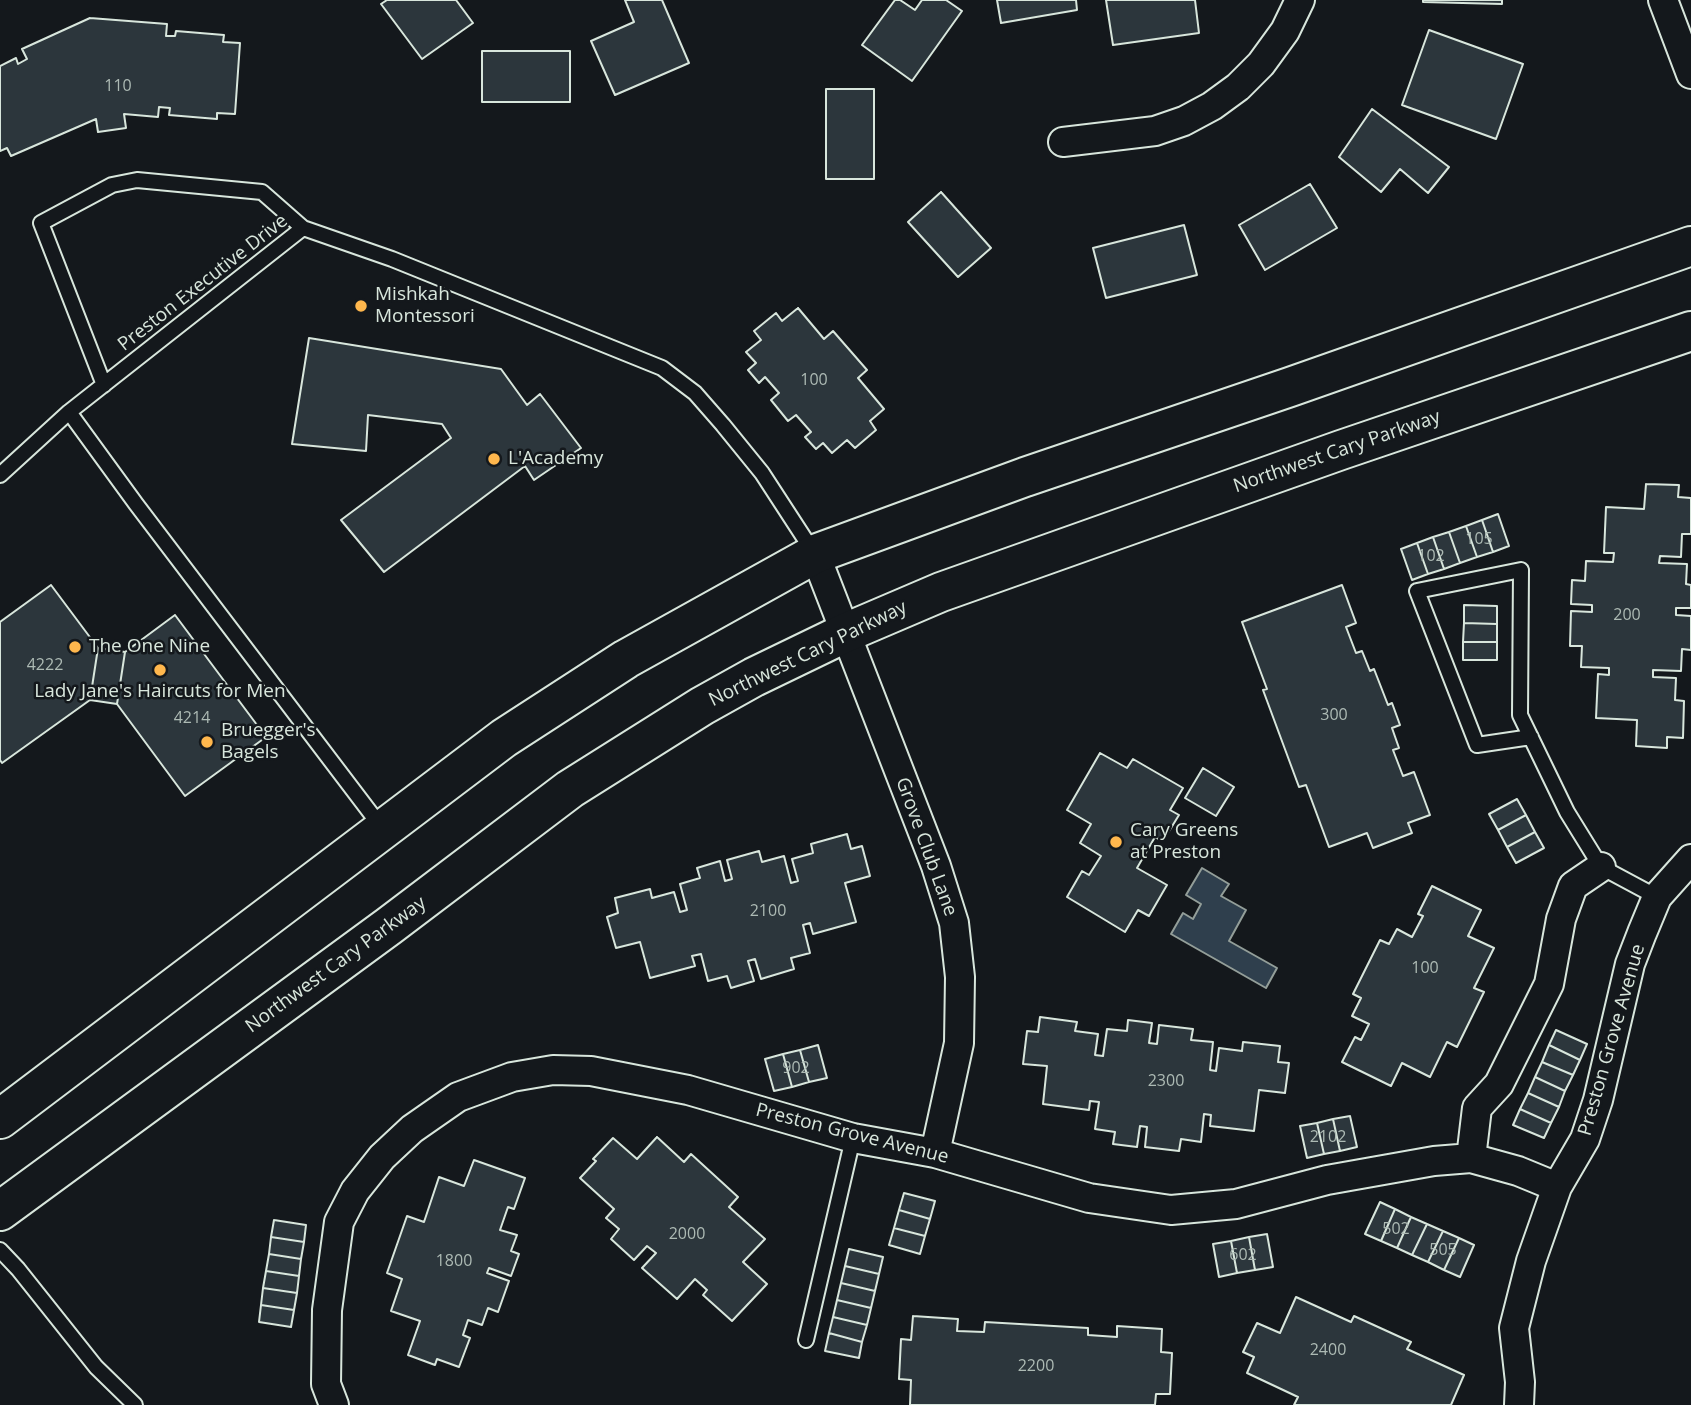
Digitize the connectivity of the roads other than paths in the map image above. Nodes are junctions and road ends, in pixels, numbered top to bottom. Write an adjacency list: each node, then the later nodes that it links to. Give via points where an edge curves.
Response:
1 (1300, 0): 4 (street, via 1261,64 1212,106 1155,131)
2 (1662, 0): 3 (street)
3 (1691, 74)
4 (1063, 142)
5 (303, 228): 8 (lane, Preston Executive Drive); 8 (lane, via 262,192 137,180 112,185 41,223); 11 (lane, Preston Executive Drive, via 662,368 695,393 723,425 762,473)
6 (1691, 246): 11 (main road)
7 (1691, 331): 12 (main road, Northwest Cary Parkway, via 1069,546)
8 (104, 385): 9 (lane, Preston Executive Drive)
9 (69, 412): 10 (lane, Preston Executive Drive); 14 (lane)
10 (1, 473)
11 (815, 554): 12 (street, Grove Club Lane); 14 (main road, via 626,659 504,738)
12 (845, 633): 20 (street, Grove Club Lane, via 954,923 960,977 959,1043); 23 (main road, Northwest Cary Parkway, via 702,706 570,789)
13 (1531, 737): 13 (lane, via 1520,715 1521,570 1417,591 1477,746); 16 (lane, via 1567,812)
14 (382, 828): 18 (main road)
15 (1691, 859): 17 (street, Preston Grove Avenue)
16 (1601, 867): 17 (lane); 21 (street, via 1573,886 1561,919 1549,984 1499,1084 1477,1108)
17 (1657, 897): 22 (street, Preston Grove Avenue, via 1630,964 1585,1139)
18 (0, 1119)
19 (853, 1138): 20 (street, Preston Grove Avenue); 25 (lane); 27 (street, Preston Grove Avenue, via 688,1090 591,1071 553,1070 512,1077 458,1097 382,1157 355,1191 339,1222 327,1310 326,1384)
20 (935, 1153): 21 (street, Preston Grove Avenue, via 1089,1198 1171,1210 1236,1203 1327,1180)
21 (1471, 1158): 22 (street, Preston Grove Avenue)
22 (1557, 1187): 28 (street, Preston Grove Avenue, via 1514,1328)
23 (0, 1211)
24 (0, 1250): 26 (lane, via 96,1367)
25 (806, 1340)
26 (135, 1405)
27 (334, 1405)
28 (1519, 1405)

